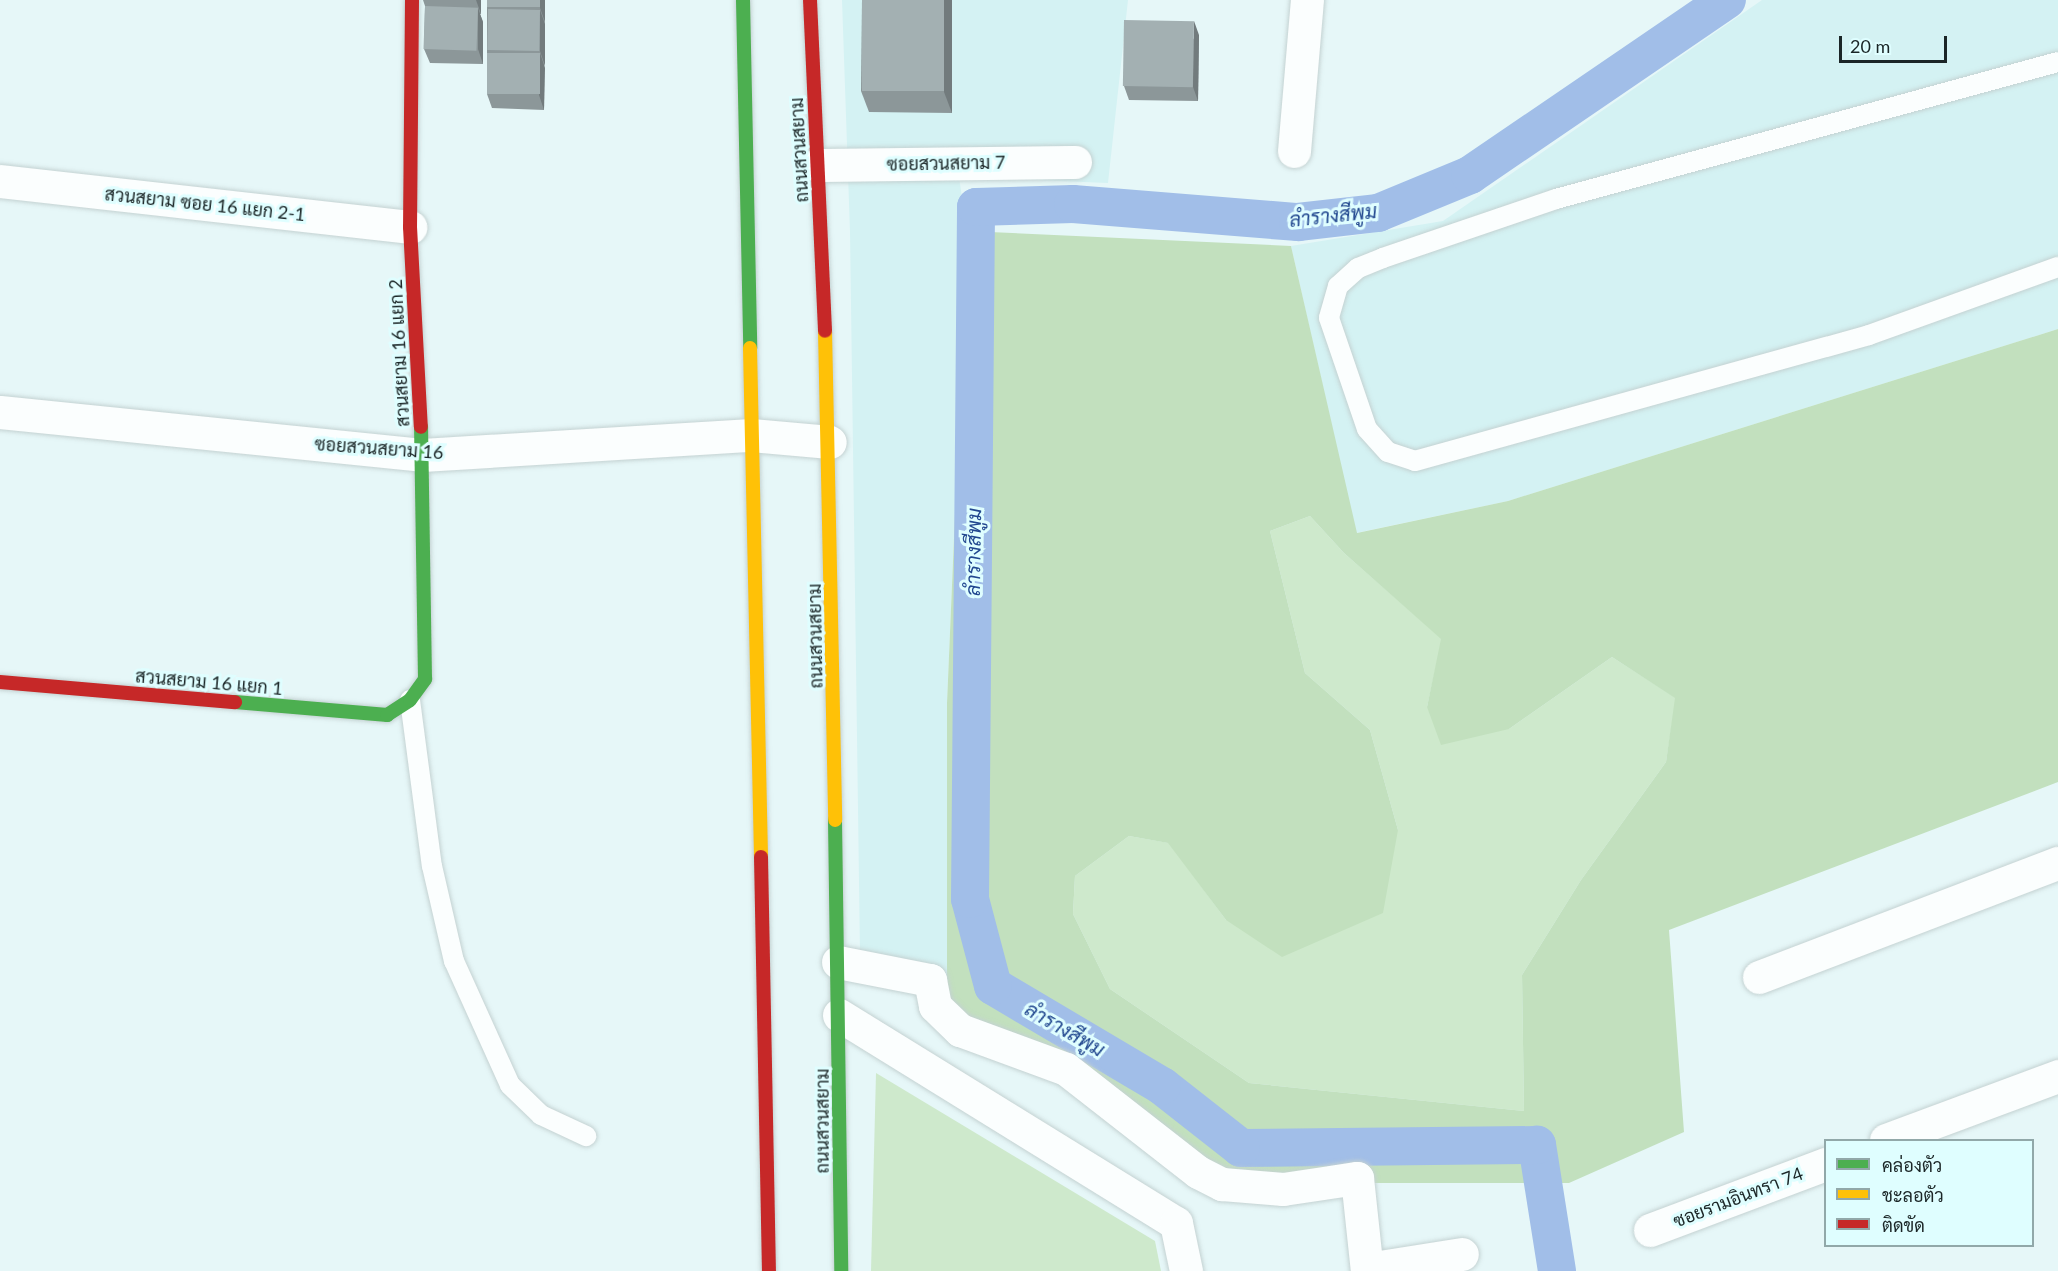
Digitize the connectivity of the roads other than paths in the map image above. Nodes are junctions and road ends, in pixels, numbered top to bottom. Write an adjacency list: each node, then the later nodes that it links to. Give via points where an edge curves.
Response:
1 (412, 0): 10 (street, สวนสยาม 16 แยก 2)
2 (743, 0): 13 (street)
3 (810, 0): 8 (street, ถนนสวนสยาม)
4 (1307, 0): 6 (street)
5 (2058, 62): 11 (lane, via 1556,199 1383,258 1358,268 1338,286 1329,318 1367,429 1388,452 1415,461 1869,335)
6 (1294, 151)
7 (1075, 162): 8 (street, ซอยสวนสยาม 7)
8 (817, 165): 14 (street, ถนนสวนสยาม)
9 (0, 181): 10 (street, สวนสยาม ซอย 16 แยก 2-1)
10 (410, 227): 15 (street, สวนสยาม 16 แยก 2)
11 (2058, 267)
12 (0, 412): 15 (street, ซอยสวนสยาม 16)
13 (751, 435): 14 (street, ซอยสวนสยาม 16); 15 (street, ซอยสวนสยาม 16); 29 (street)
14 (830, 442): 19 (street, ถนนสวนสยาม)
15 (422, 455): 17 (street, สวนสยาม 16 แยก 2, via 425,678)
16 (0, 682): 17 (street, สวนสยาม 16 แยก 1, via 387,715)
17 (410, 700): 23 (lane, via 432,866 454,962 510,1085 541,1115)
18 (2058, 863): 20 (street)
19 (838, 962): 21 (street, ถนนสวนสยาม); 28 (street, via 930,980 935,1006 960,1030 1066,1069 1198,1172 1222,1184 1283,1189 1357,1178)
20 (1759, 977)
21 (839, 1015): 30 (street, ถนนสวนสยาม); 31 (street, via 1176,1223)
22 (2058, 1076): 24 (street)
23 (586, 1136)
24 (1889, 1139)
25 (1824, 1165): 26 (street, ซอยรามอินทรา 74)
26 (1650, 1230)
27 (1462, 1254): 28 (street)
28 (1367, 1270)
29 (769, 1271)
30 (841, 1271)
31 (1186, 1271)

